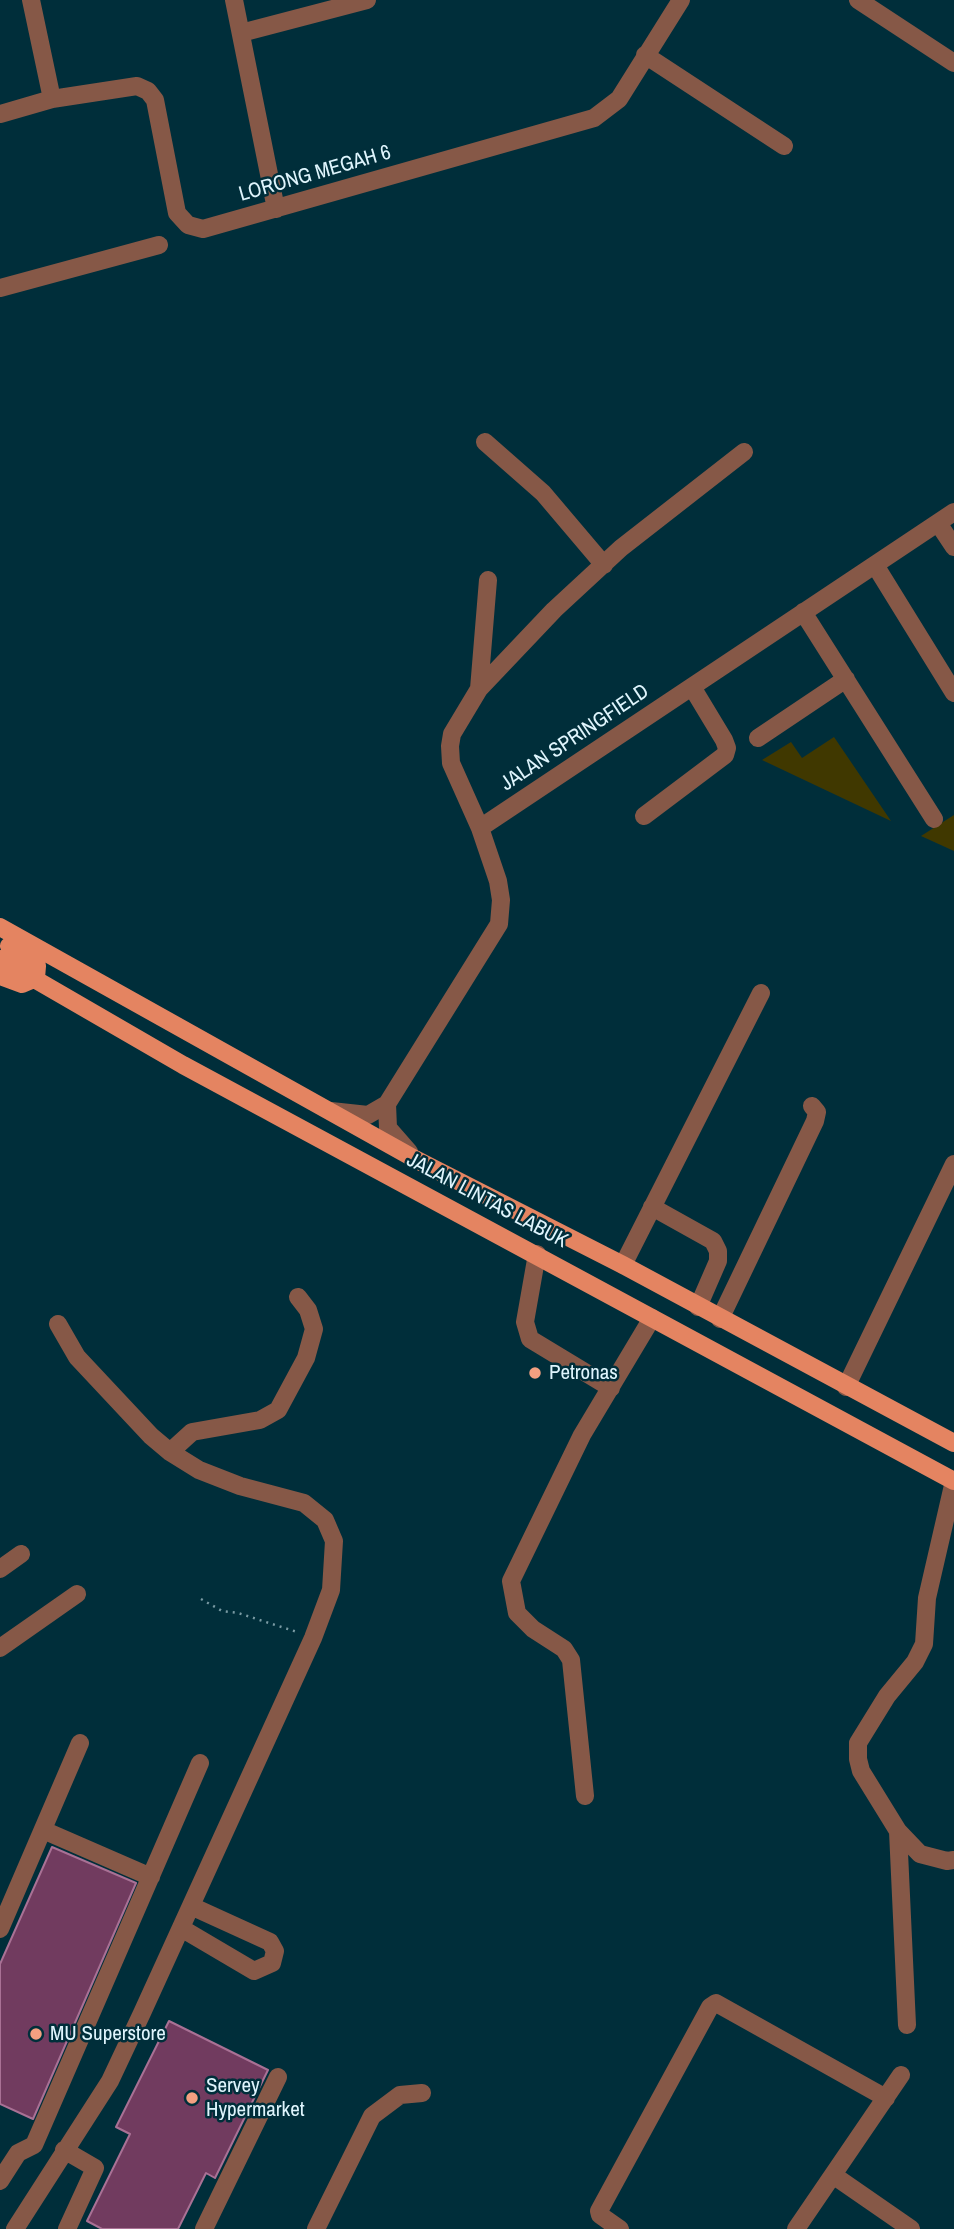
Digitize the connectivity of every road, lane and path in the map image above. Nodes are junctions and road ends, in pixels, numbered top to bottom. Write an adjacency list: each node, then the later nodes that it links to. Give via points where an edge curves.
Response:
1 (31, 0): 9 (street)
2 (234, 0): 6 (street)
3 (367, 0): 6 (street)
4 (681, 0): 7 (street, LORONG MEGAH 6)
5 (858, 0): 8 (street)
6 (241, 33): 12 (street)
7 (646, 55): 11 (street); 12 (street, LORONG MEGAH 6, via 619,99 594,118)
8 (954, 63)
9 (52, 99): 10 (street, LORONG MEGAH 6); 12 (street, LORONG MEGAH 6, via 137,86 148,91 155,100 177,213 188,225 203,229)
10 (0, 114)
11 (783, 146)
12 (276, 209)
13 (159, 245): 14 (street)
14 (0, 288)
15 (485, 442): 20 (street, via 543,493)
16 (744, 452): 20 (street)
17 (954, 512): 18 (street, JALAN SPRINGFIELD)
18 (938, 523): 19 (street); 21 (street, JALAN SPRINGFIELD)
19 (954, 547)
20 (604, 565): 26 (street)
21 (875, 565): 23 (street, JALAN SPRINGFIELD); 27 (street)
22 (488, 580): 26 (street)
23 (803, 612): 24 (street); 25 (street, JALAN SPRINGFIELD)
24 (846, 679): 28 (street); 30 (street)
25 (692, 687): 29 (street, via 724,740 725,755); 31 (street, JALAN SPRINGFIELD)
26 (479, 689): 31 (street, via 452,734 450,746 451,763)
27 (954, 693)
28 (758, 738)
29 (644, 816)
30 (934, 819)
31 (480, 828): 38 (street, via 502,900 499,924)
32 (0, 927): 40 (main road, JALAN LINTAS LABUK)
33 (0, 940): 36 (main road, via 31,959 37,966)
34 (0, 958): 36 (main road, JALAN LINTAS LABUK)
35 (0, 976): 36 (main road, via 22,984)
36 (36, 978): 44 (main road, JALAN LINTAS LABUK, via 183,1065)
37 (761, 993): 43 (street)
38 (387, 1104): 40 (street, via 368,1115); 41 (street, via 386,1119 393,1136)
39 (812, 1106): 49 (street, via 817,1112 815,1121)
40 (328, 1111): 41 (main road, JALAN LINTAS LABUK)
41 (415, 1158): 45 (main road, JALAN LINTAS LABUK)
42 (954, 1164): 51 (street)
43 (652, 1207): 45 (street); 47 (street, via 713,1241 719,1251)
44 (537, 1254): 48 (main road, JALAN LINTAS LABUK); 52 (street, via 524,1322 530,1339)
45 (623, 1265): 47 (main road, JALAN LINTAS LABUK)
46 (298, 1297): 54 (street, via 314,1329 306,1358 278,1410 260,1420 192,1432)
47 (698, 1307): 49 (main road, JALAN LINTAS LABUK)
48 (652, 1318): 52 (street); 55 (main road, JALAN LINTAS LABUK)
49 (720, 1318): 51 (main road, JALAN LINTAS LABUK)
50 (58, 1324): 54 (street, via 77,1357)
51 (846, 1387): 53 (main road, JALAN LINTAS LABUK)
52 (611, 1388): 65 (street, via 582,1435 511,1581 517,1613 564,1649 571,1660)
53 (954, 1443)
54 (170, 1452): 61 (street, via 199,1470 240,1486 304,1503 325,1520 334,1541 331,1590)
55 (954, 1481): 56 (street)
56 (948, 1532): 67 (street, via 927,1598 924,1644 858,1743 861,1771)
57 (21, 1554): 58 (street)
58 (0, 1569)
59 (76, 1594): 62 (street)
60 (201, 1599): 61 (path, via 222,1611)
61 (313, 1638): 70 (street)
62 (0, 1648)
63 (80, 1743): 66 (street)
64 (200, 1763): 69 (street)
65 (585, 1796)
66 (43, 1830): 69 (street); 72 (street)
67 (898, 1832): 68 (street, via 920,1854); 73 (street)
68 (954, 1860)
69 (151, 1877): 78 (street)
70 (191, 1906): 71 (street); 71 (street, via 270,1942 275,1951 272,1963 254,1971)
71 (181, 1928): 80 (street, via 110,2081)
72 (0, 1929)
73 (907, 2025)
74 (901, 2075): 77 (street)
75 (278, 2077): 85 (street)
76 (422, 2093): 86 (street, via 400,2095 372,2116)
77 (886, 2098): 81 (street); 87 (street, via 716,2003 599,2211)
78 (34, 2145): 79 (street); 80 (street)
79 (7, 2154): 82 (street)
80 (61, 2154): 83 (street); 84 (street, via 95,2168)
81 (833, 2175): 88 (street); 89 (street)
82 (0, 2181)
83 (15, 2229)
84 (67, 2229)
85 (204, 2229)
86 (316, 2229)
87 (620, 2229)
88 (796, 2229)
89 (911, 2229)

